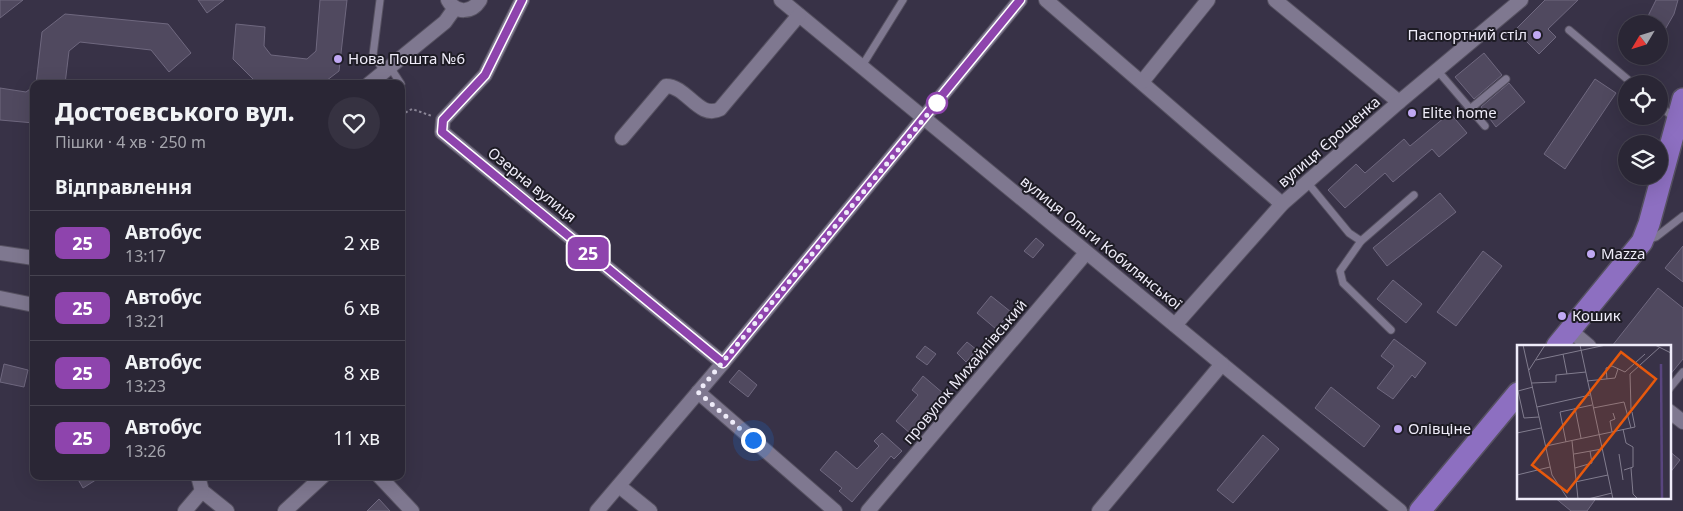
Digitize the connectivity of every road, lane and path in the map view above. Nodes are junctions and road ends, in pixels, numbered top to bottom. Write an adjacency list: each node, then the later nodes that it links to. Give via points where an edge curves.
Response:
1 (380, 0): 15 (lane, via 373,54)
2 (480, 0): 11 (street, via 467,10)
3 (522, 0): 29 (street, via 485,75)
4 (781, 0): 12 (street, вулиця Ольги Кобилянської)
5 (904, 0): 14 (lane)
6 (1020, 0): 27 (street)
7 (1046, 0): 21 (street)
8 (1208, 0): 21 (street)
9 (1275, 0): 23 (street)
10 (1521, 0): 16 (street, вулиця Єрощенка)
11 (451, 4): 15 (street, via 445,22)
12 (799, 15): 14 (street, вулиця Ольги Кобилянської); 31 (street, via 720,109 714,113 706,112 675,86 666,86)
13 (1568, 30): 17 (lane)
14 (862, 66): 27 (street, вулиця Ольги Кобилянської)
15 (387, 69): 19 (street); 20 (lane)
16 (1437, 70): 23 (street, вулиця Єрощенка); 24 (lane)
17 (1622, 75)
18 (1506, 79): 24 (lane)
19 (373, 80)
20 (397, 80)
21 (1142, 82): 34 (street)
22 (1683, 99): 28 (main road)
23 (1399, 102): 32 (street, вулиця Єрощенка)
24 (1470, 109): 30 (lane)
25 (405, 112): 29 (path, via 417,109 430,114)
26 (1668, 114): 28 (lane)
27 (925, 118): 39 (street, вулиця Ольги Кобилянської); 47 (street)
28 (1677, 121): 37 (main road)
29 (441, 124): 47 (street, Озерна вулиця, via 444,135)
30 (1485, 126)
31 (622, 138)
32 (1307, 182): 34 (street, вулиця Єрощенка); 36 (lane, via 1349,232)
33 (1414, 195): 36 (lane)
34 (1282, 204): 43 (street, вулиця Єрощенка)
35 (1683, 216): 37 (lane, via 1656,237)
36 (1361, 241): 44 (lane, via 1340,271 1340,278)
37 (1642, 242): 45 (main road)
38 (0, 253): 40 (street)
39 (1086, 253): 43 (street, вулиця Ольги Кобилянської); 67 (street, провулок Михайлівський)
40 (30, 257)
41 (0, 298): 42 (street)
42 (30, 303)
43 (1175, 325): 48 (street, вулиця Ольги Кобилянської)
44 (1391, 330)
45 (1563, 338): 46 (street)
46 (1586, 345)
47 (723, 363): 51 (street)
48 (1222, 364): 68 (street); 69 (street, вулиця Ольги Кобилянської)
49 (1683, 372): 50 (lane)
50 (1670, 388)
51 (698, 392): 58 (street); 66 (street)
52 (1517, 394): 70 (main road)
53 (1670, 412): 54 (street)
54 (1683, 422)
55 (199, 480): 59 (street)
56 (319, 480): 62 (street)
57 (383, 480): 63 (street)
58 (619, 486): 64 (street); 65 (street)
59 (202, 491): 60 (street); 61 (street)
60 (185, 511)
61 (227, 511)
62 (285, 511)
63 (412, 511)
64 (597, 511)
65 (650, 511)
66 (835, 511)
67 (868, 511)
68 (1099, 511)
69 (1400, 511)
70 (1420, 511)

